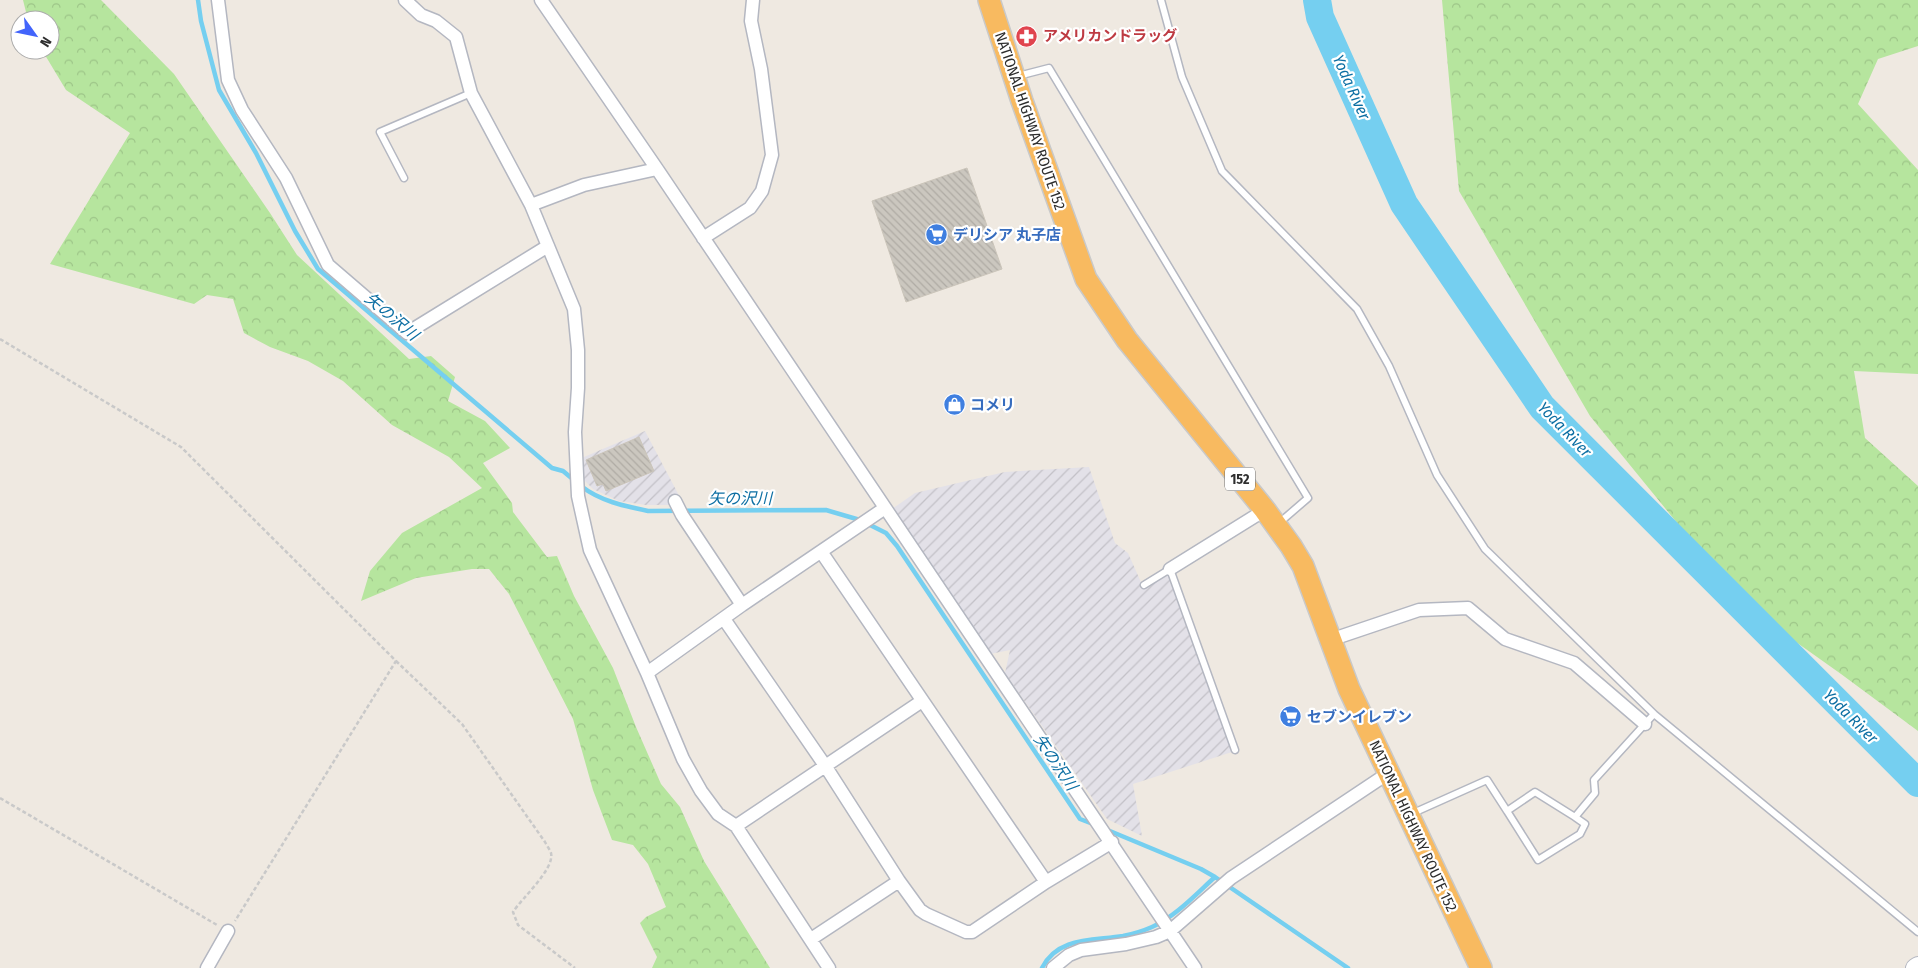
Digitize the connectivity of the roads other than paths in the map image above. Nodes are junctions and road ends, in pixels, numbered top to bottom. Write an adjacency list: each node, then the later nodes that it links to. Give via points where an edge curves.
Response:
1 (218, 0): 13 (street, via 228,80 242,110 286,178 328,265 407,333)
2 (405, 0): 8 (street, via 456,37)
3 (541, 0): 9 (street)
4 (753, 0): 12 (street, via 751,21 772,155 762,191 750,208)
5 (989, 0): 7 (highway, NATIONAL HIGHWAY ROUTE 152 / 152)
6 (1161, 0): 25 (lane, via 1182,77 1222,171 1357,309 1389,366 1436,475 1485,549)
7 (1014, 77): 16 (highway, NATIONAL HIGHWAY ROUTE 152 / 152, via 1086,279 1128,340); 16 (lane, via 1049,68 1308,498)
8 (471, 93): 10 (lane, via 380,132); 11 (street)
9 (657, 169): 11 (street, via 584,186); 12 (street)
10 (404, 178)
11 (531, 205): 13 (street)
12 (703, 238): 15 (street)
13 (548, 246): 23 (street, via 574,309 578,496 590,550)
14 (678, 507): 20 (street)
15 (885, 508): 17 (street); 34 (street)
16 (1271, 518): 18 (street); 22 (highway, NATIONAL HIGHWAY ROUTE 152 / 152, via 1303,566)
17 (822, 553): 20 (street); 24 (street)
18 (1170, 569): 19 (lane); 27 (lane)
19 (1144, 585)
20 (742, 605): 21 (street)
21 (724, 619): 23 (street); 28 (street)
22 (1330, 640): 26 (street, via 1418,610 1468,608 1505,639 1574,663); 29 (highway, NATIONAL HIGHWAY ROUTE 152 / 152)
23 (647, 674): 33 (street, via 683,759 701,791 718,814)
24 (922, 701): 28 (street); 36 (street)
25 (1654, 714): 26 (lane); 39 (lane)
26 (1645, 724): 32 (lane, via 1594,780 1595,793)
27 (1235, 750)
28 (826, 767): 33 (street); 35 (street)
29 (1388, 774): 31 (highway, NATIONAL HIGHWAY ROUTE 152 / 152); 37 (street)
30 (1507, 811): 31 (lane, via 1487,780); 32 (lane, via 1535,792); 32 (lane, via 1538,860 1580,834 1585,824)
31 (1408, 816): 45 (highway, NATIONAL HIGHWAY ROUTE 152 / 152)
32 (1575, 817)
33 (736, 826): 40 (street)
34 (1109, 839): 36 (street); 37 (street)
35 (899, 881): 36 (street, via 920,910 966,932 972,932); 40 (street)
36 (1046, 882)
37 (1166, 924): 43 (street, via 1156,938 1081,950); 44 (street)
38 (228, 931): 41 (street)
39 (1918, 932)
40 (811, 939): 42 (street)
41 (207, 968)
42 (829, 968)
43 (1053, 968)
44 (1195, 968)
45 (1480, 968)

